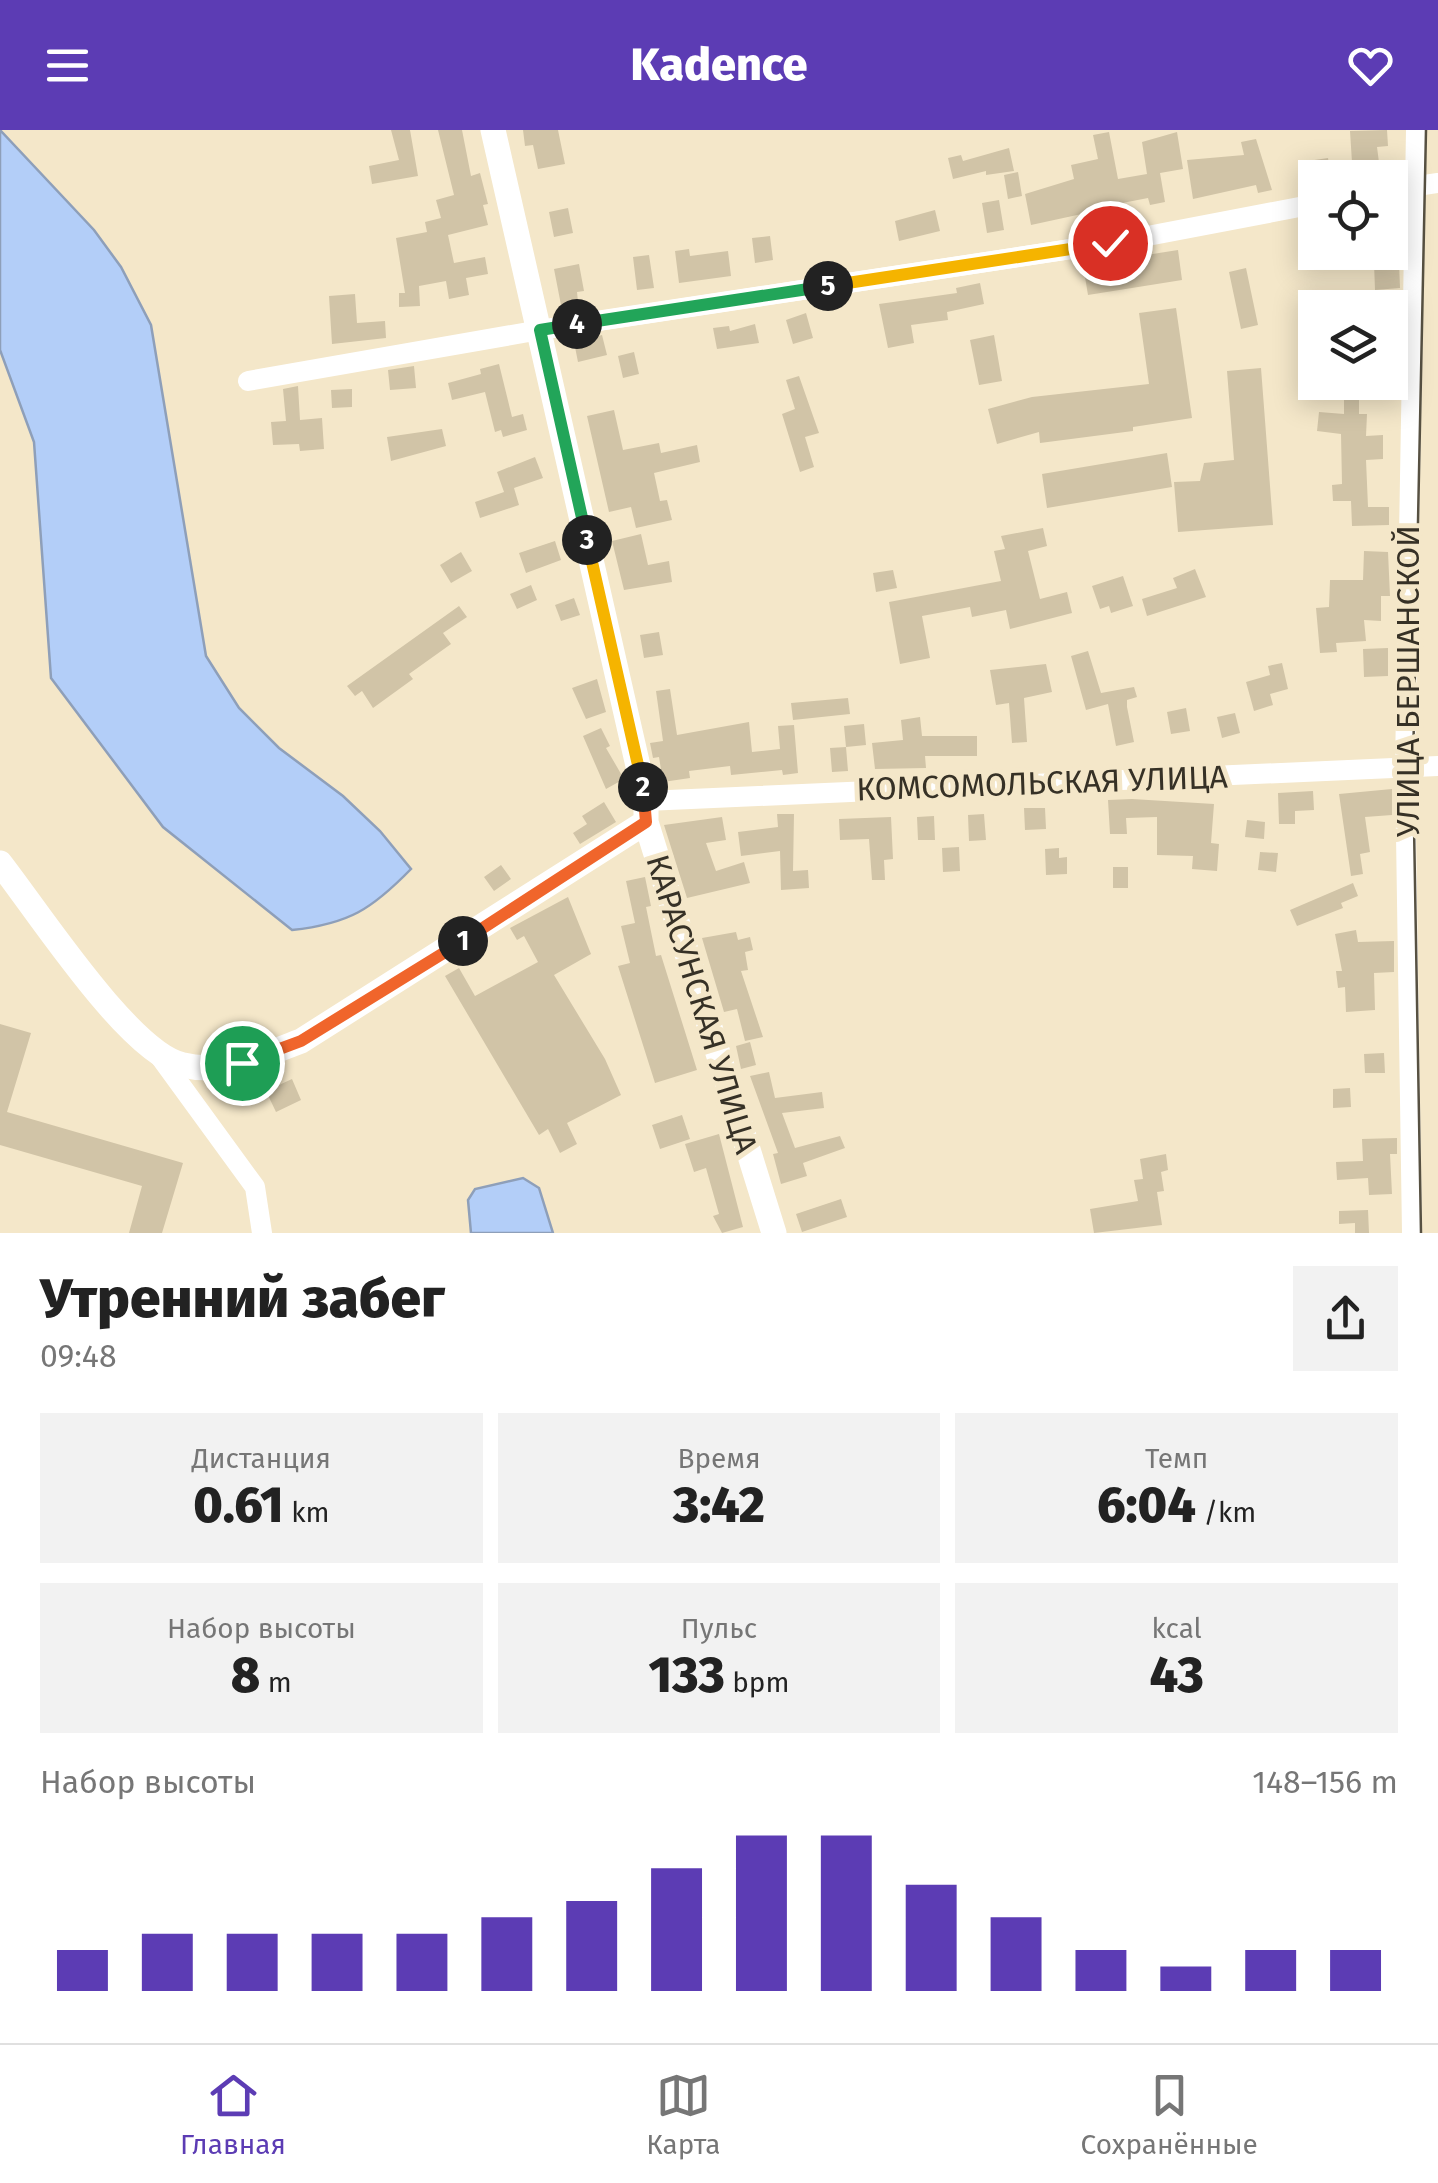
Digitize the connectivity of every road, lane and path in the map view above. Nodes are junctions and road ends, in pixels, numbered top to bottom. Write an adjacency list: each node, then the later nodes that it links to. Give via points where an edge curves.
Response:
1 (493, 130): 7 (street, КАРАСУНСКАЯ УЛИЦА)
2 (1416, 130): 4 (street, УЛИЦА БЕРШАНСКОЙ)
3 (1438, 183): 4 (street)
4 (1414, 186): 5 (street); 10 (street, УЛИЦА БЕРШАНСКОЙ)
5 (1408, 187)
6 (1298, 207): 7 (street, via 1110,243)
7 (540, 330): 8 (street); 11 (street, КАРАСУНСКАЯ УЛИЦА)
8 (248, 380)
9 (1438, 766): 10 (street, КОМСОМОЛЬСКАЯ УЛИЦА)
10 (1405, 768): 11 (street, КОМСОМОЛЬСКАЯ УЛИЦА); 16 (street, УЛИЦА БЕРШАНСКОЙ)
11 (646, 812): 13 (street, via 301,1041 210,1067); 15 (street, КАРАСУНСКАЯ УЛИЦА)
12 (0, 863): 13 (street, via 130,1032)
13 (162, 1058): 14 (street, via 255,1186)
14 (262, 1233)
15 (774, 1233)
16 (1412, 1233)

